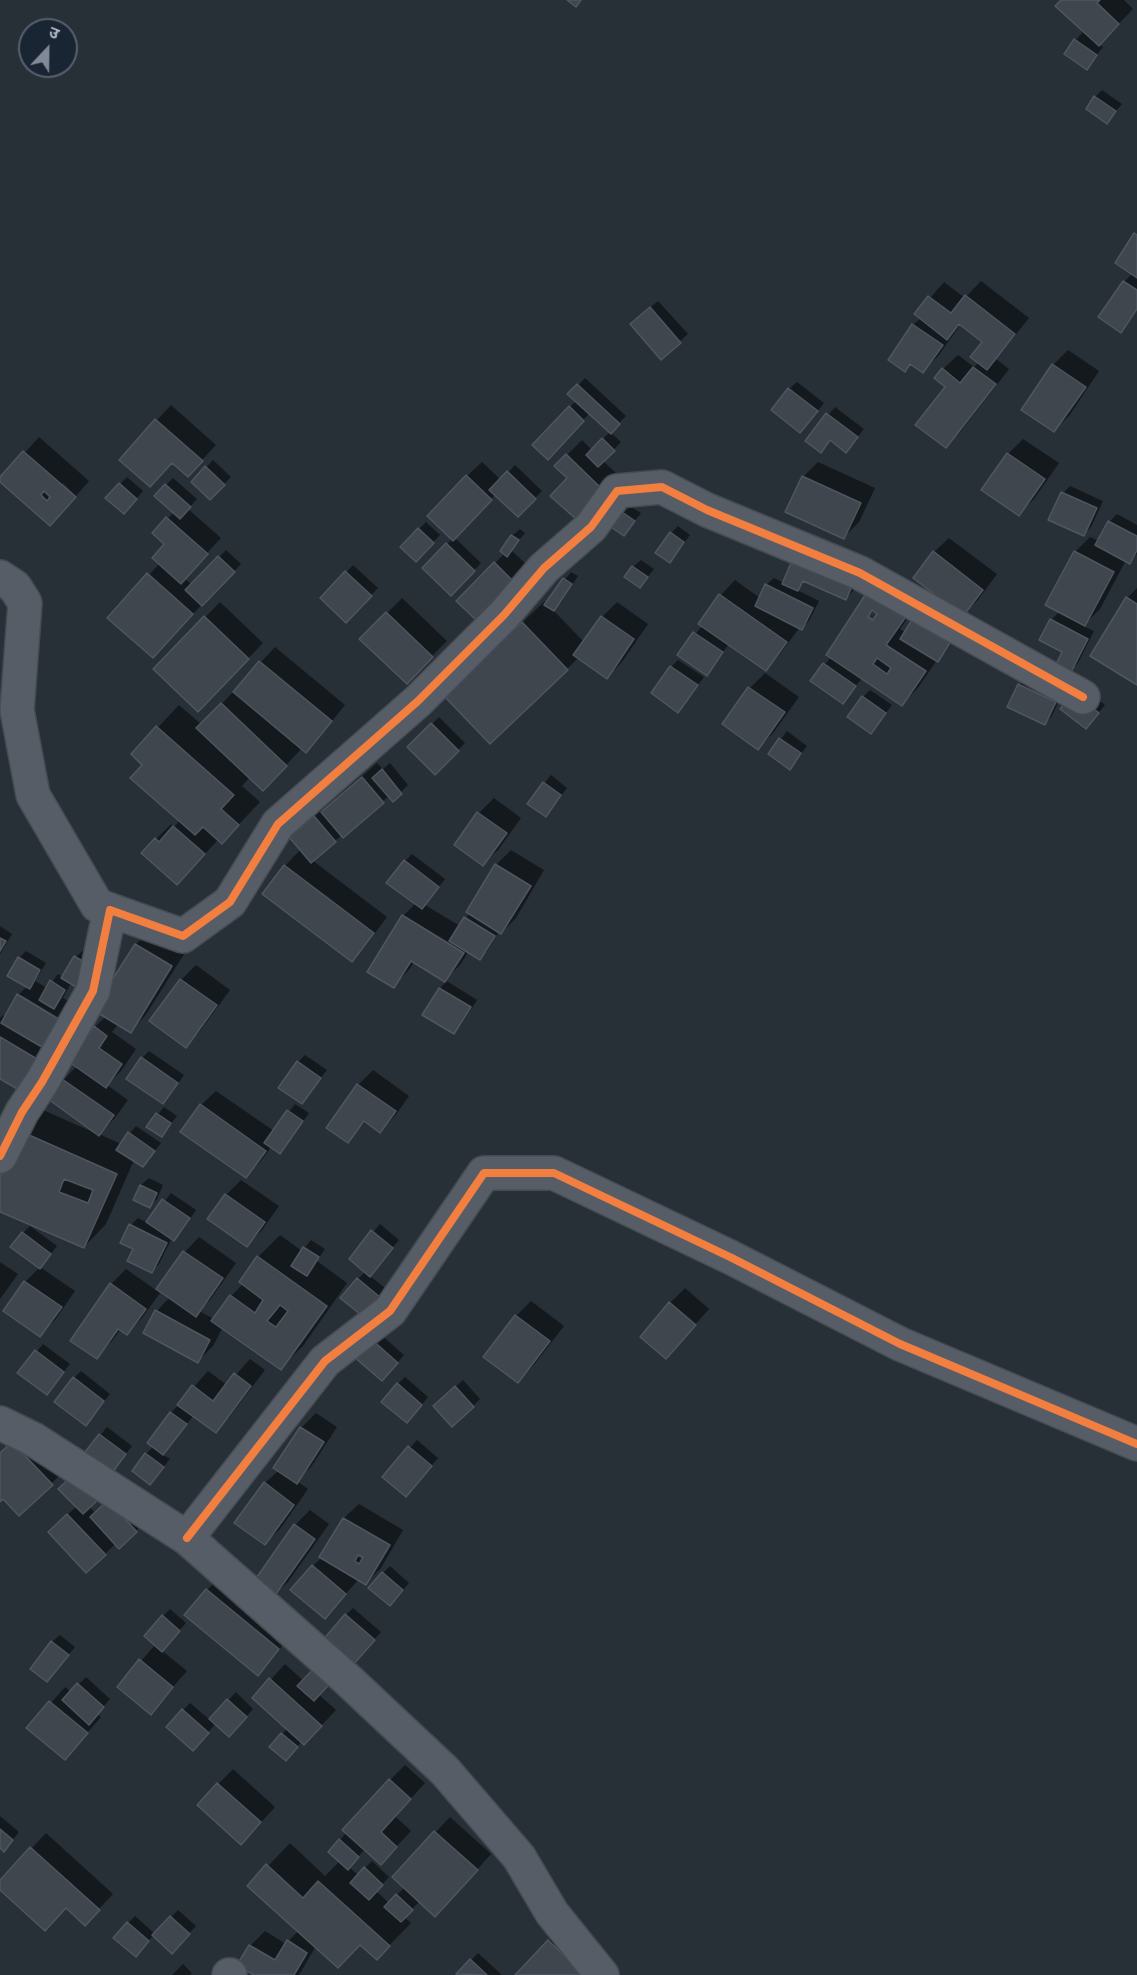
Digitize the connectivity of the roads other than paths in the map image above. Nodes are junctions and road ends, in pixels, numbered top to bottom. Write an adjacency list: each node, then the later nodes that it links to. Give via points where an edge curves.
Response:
1 (0, 577): 3 (street, via 15,587 25,603 17,710 33,795 98,905)
2 (1083, 697): 3 (street, via 860,573 662,488 617,491 591,527 544,568 504,615 426,693 278,824 230,902 183,936)
3 (110, 910): 4 (street, via 93,991)
4 (0, 1156)
5 (0, 1423): 7 (street, via 33,1439)
6 (1137, 1444): 7 (street, via 900,1344 554,1173 484,1173 390,1311 325,1361)
7 (187, 1538): 8 (street, via 445,1771 519,1857 552,1913)
8 (602, 1975)

